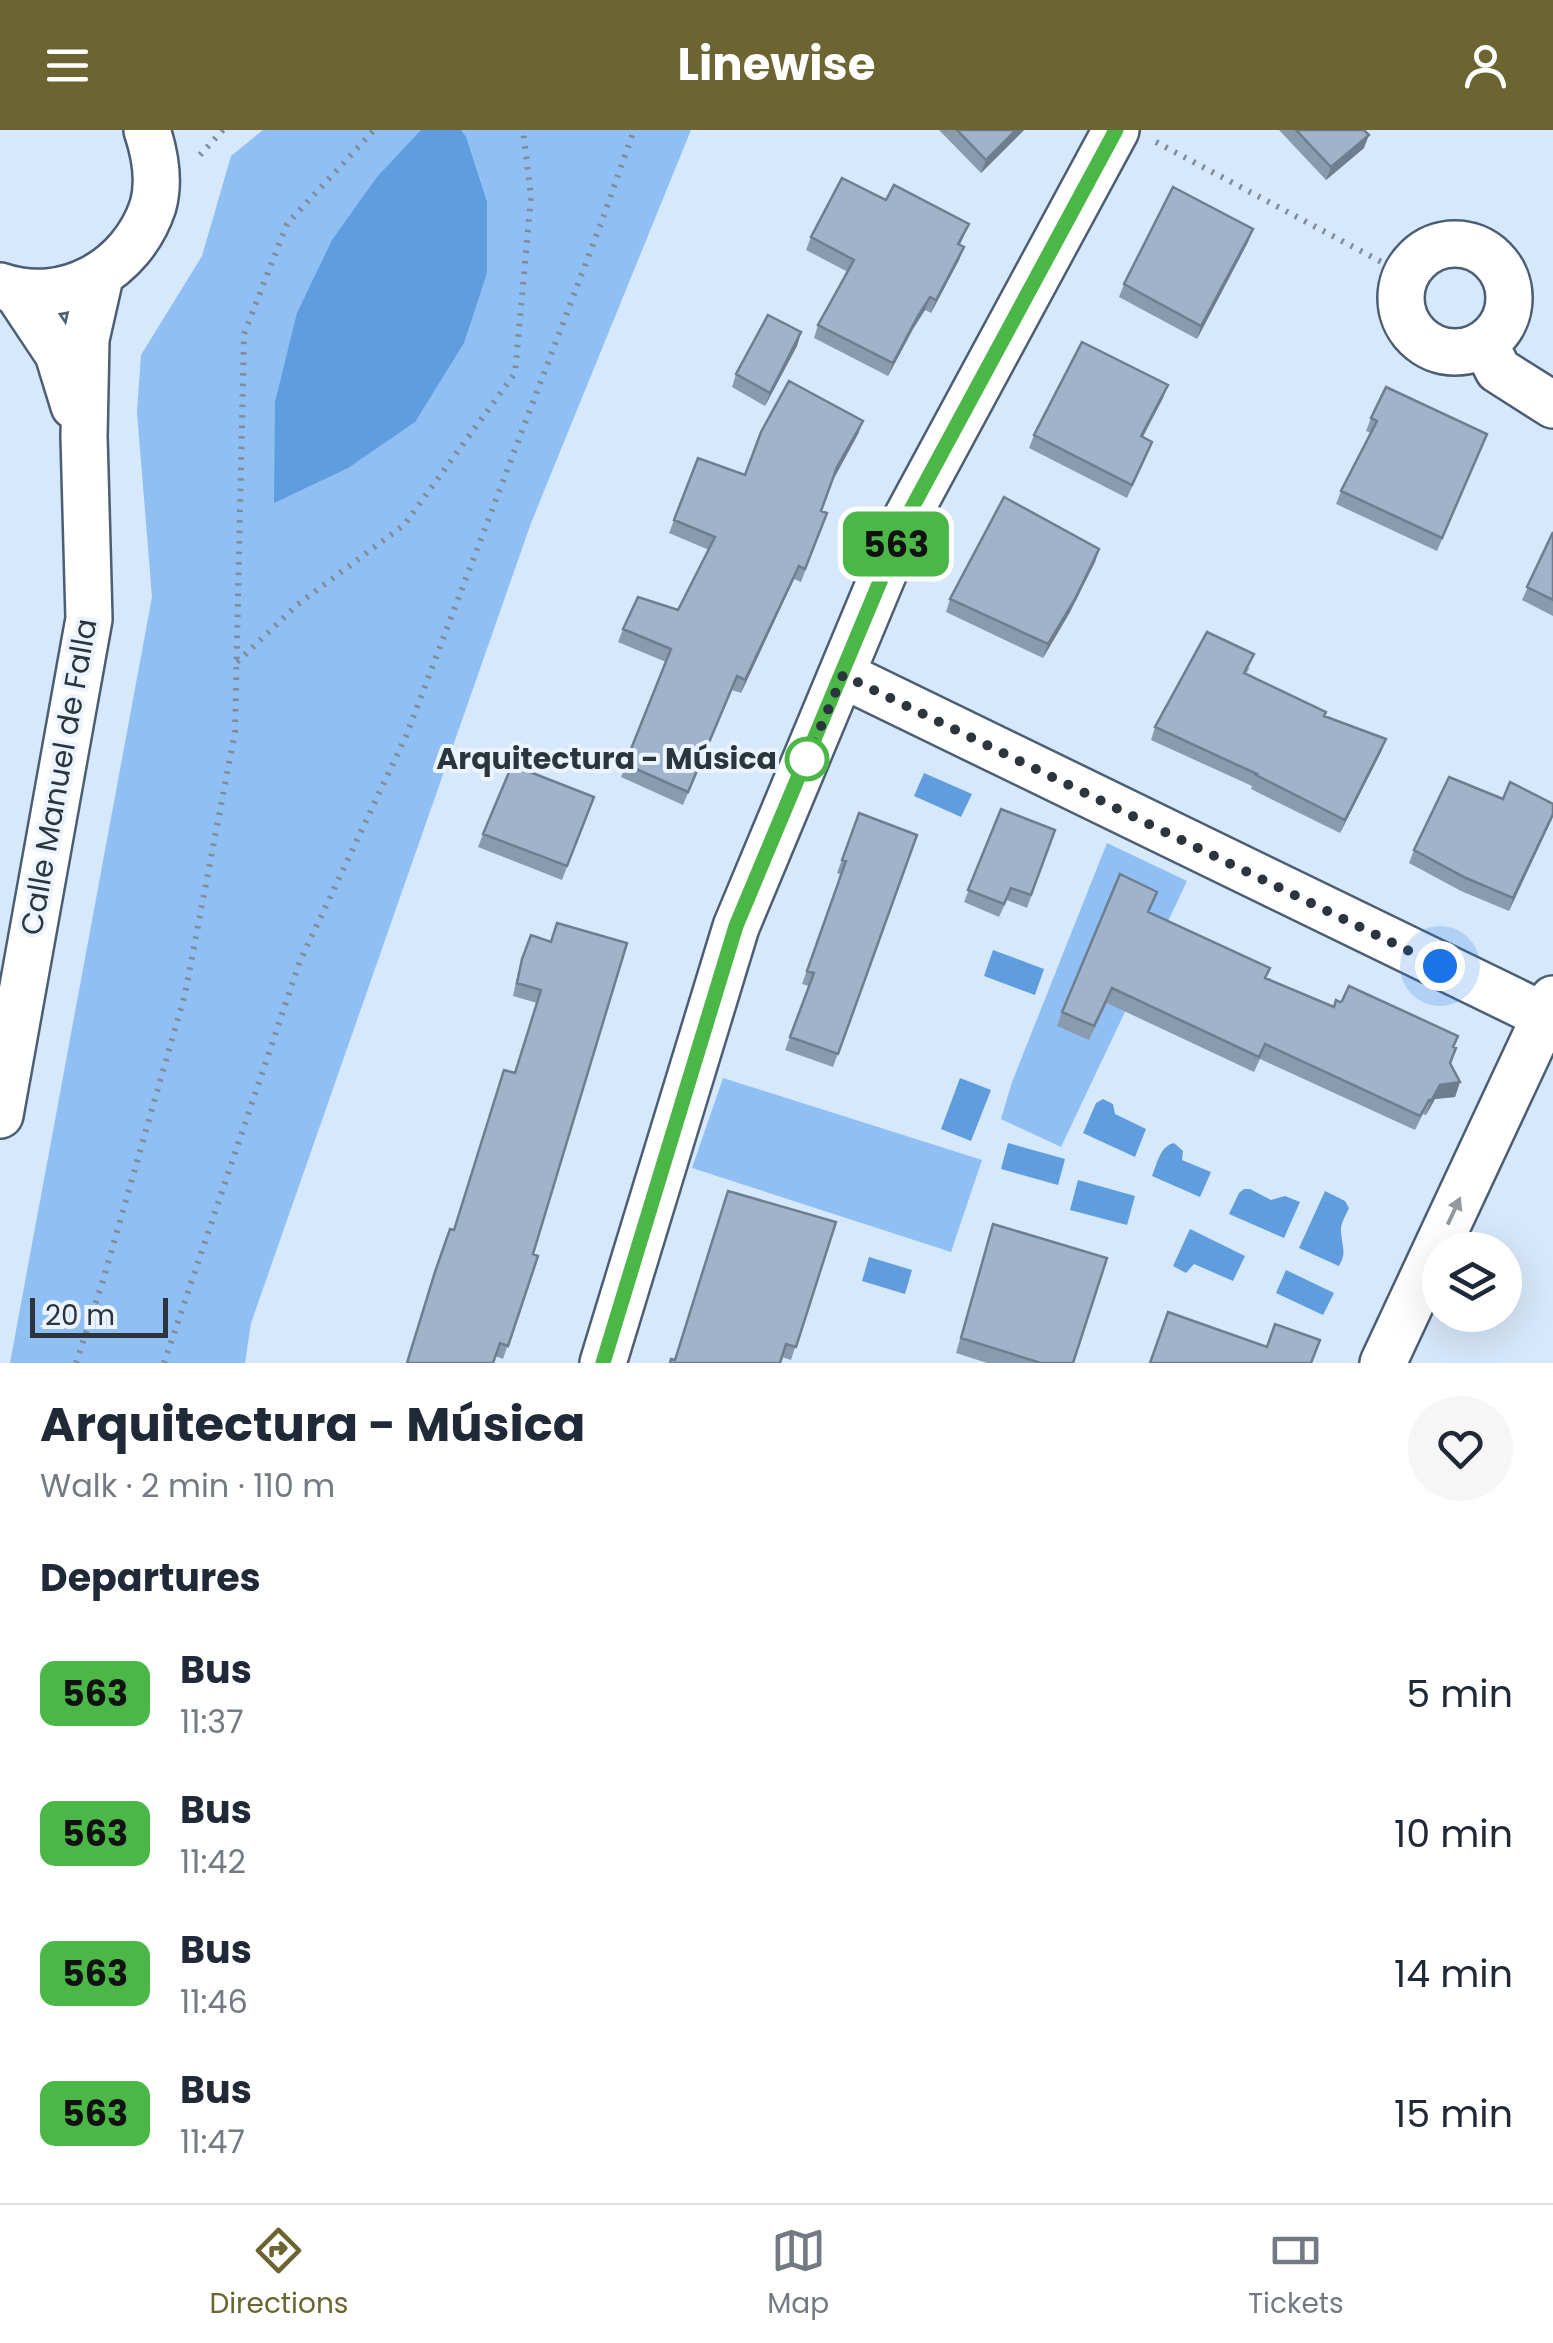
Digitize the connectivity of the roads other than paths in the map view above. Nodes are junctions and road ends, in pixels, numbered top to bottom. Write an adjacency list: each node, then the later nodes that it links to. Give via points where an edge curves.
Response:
1 (1133, 134): 8 (street, via 907,517)
2 (159, 139): 3 (street, via 154,204 134,246)
3 (100, 276): 4 (street, via 44,293); 7 (street, Calle Manuel de Falla, via 86,339)
4 (8, 289): 7 (street, Calle Manuel de Falla, via 58,354)
5 (1485, 344): 5 (street, via 1448,352 1413,332 1401,294 1419,258 1452,244 1470,246 1498,265 1510,298 1498,332); 6 (street, via 1498,370)
6 (1553, 405)
7 (84, 436): 10 (street, Calle Manuel de Falla, via 88,619)
8 (843, 675): 9 (street); 11 (street, via 736,926)
9 (1550, 1012): 12 (street, one-way to 9)
10 (0, 1115)
11 (603, 1363)
12 (1384, 1363)

